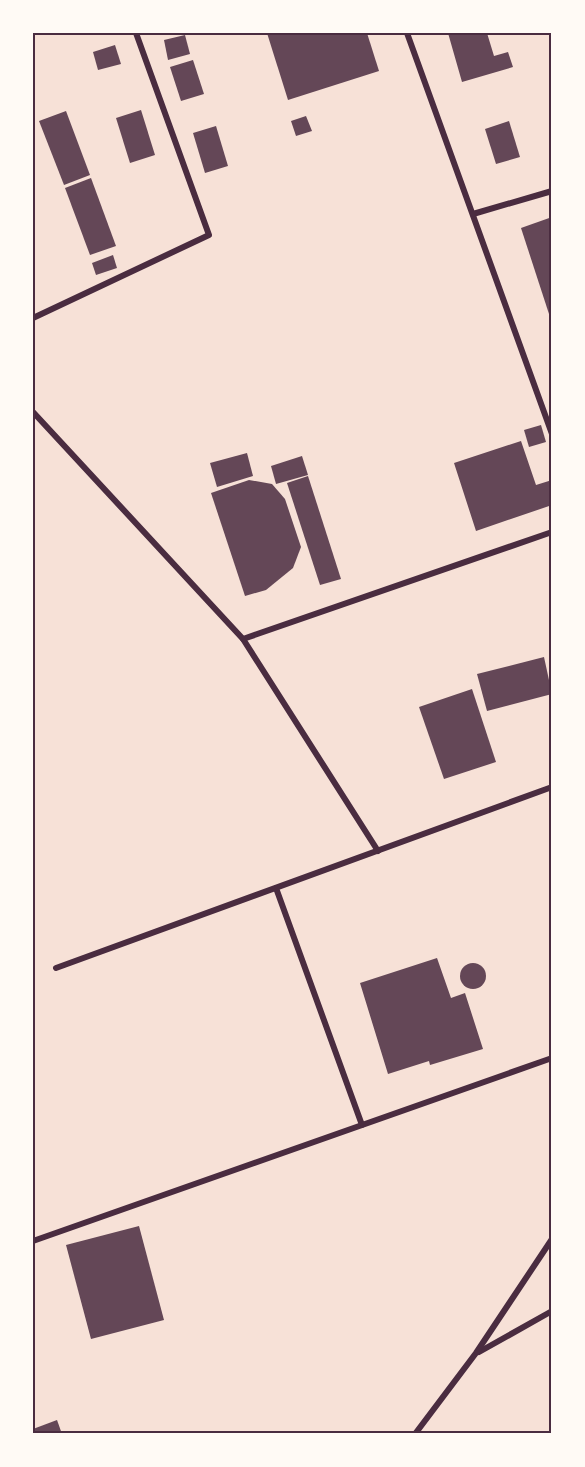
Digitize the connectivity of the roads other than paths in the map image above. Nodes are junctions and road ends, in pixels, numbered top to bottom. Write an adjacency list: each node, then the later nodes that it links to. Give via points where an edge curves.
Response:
1 (136, 33): 5 (street, via 208,235)
2 (407, 33): 4 (street)
3 (552, 191): 4 (street)
4 (473, 214): 7 (street)
5 (33, 318)
6 (33, 412): 9 (street)
7 (552, 434)
8 (552, 532): 9 (street)
9 (243, 639): 11 (street)
10 (552, 787): 11 (street)
11 (378, 851): 12 (street)
12 (276, 888): 13 (street); 15 (street)
13 (56, 968)
14 (552, 1058): 15 (street)
15 (362, 1125): 17 (street)
16 (552, 1239): 19 (street)
17 (33, 1241)
18 (552, 1311): 19 (street)
19 (476, 1353): 20 (street)
20 (415, 1434)

